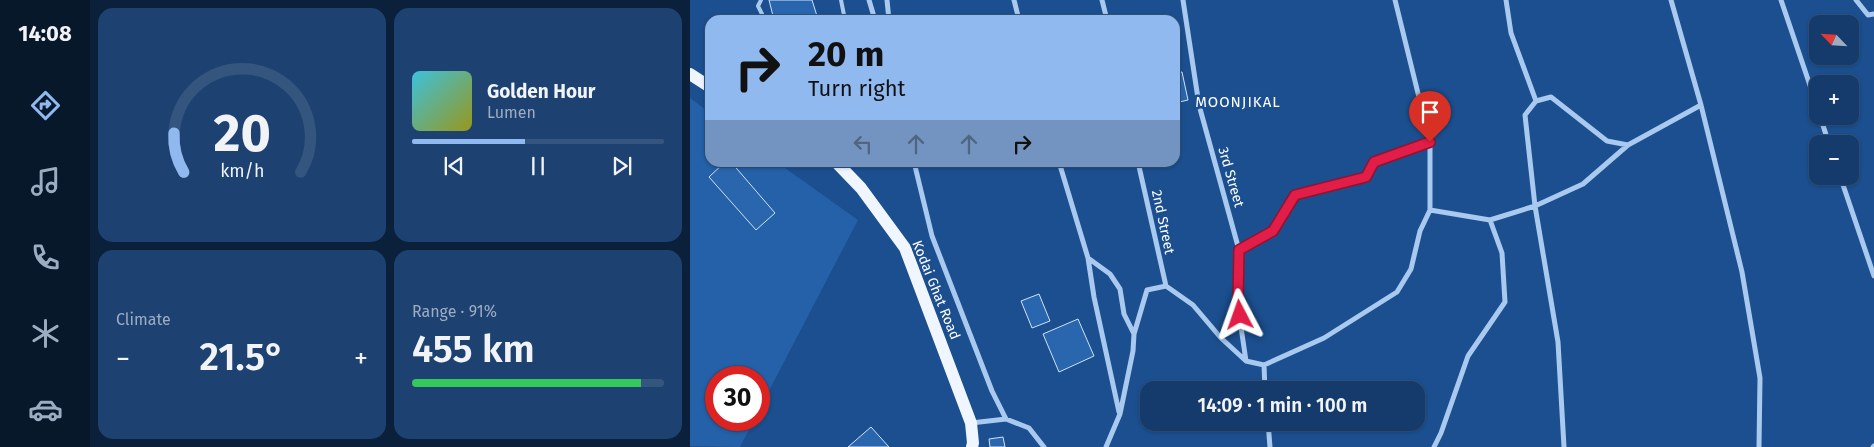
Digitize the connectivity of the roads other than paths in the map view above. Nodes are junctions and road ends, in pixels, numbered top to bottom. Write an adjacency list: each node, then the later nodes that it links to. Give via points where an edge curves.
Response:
1 (760, 0): 14 (lane, via 758,6)
2 (841, 0): 15 (lane)
3 (869, 0): 16 (street)
4 (888, 0): 17 (street)
5 (1014, 0): 18 (street)
6 (1102, 0): 19 (street)
7 (1183, 0): 35 (street, 3rd Street, via 1199,105)
8 (1395, 0): 25 (street)
9 (1506, 0): 23 (street, via 1512,33)
10 (1670, 0): 24 (street)
11 (1781, 0): 21 (street)
12 (1856, 0): 13 (street, via 1868,15)
13 (1874, 14)
14 (762, 15)
15 (844, 15)
16 (874, 15)
17 (889, 15)
18 (1017, 15)
19 (1106, 15)
20 (690, 74): 22 (main road)
21 (1809, 82)
22 (705, 84)
23 (1536, 101): 26 (street, via 1551,97 1607,141); 32 (street, via 1524,115)
24 (1701, 105): 26 (street); 53 (street, via 1742,272 1757,359 1760,378)
25 (1430, 142): 33 (street); 35 (street, via 1374,162 1366,177 1295,195 1273,231)
26 (1628, 145): 32 (street, via 1583,184)
27 (841, 167): 45 (main road, Kodai Ghat Road, via 861,188 905,248)
28 (915, 167): 44 (street, via 932,236)
29 (1061, 167): 36 (street)
30 (1139, 167): 38 (street, 2nd Street)
31 (1843, 185): 37 (street)
32 (1535, 206): 34 (street); 52 (street, via 1558,342)
33 (1430, 210): 34 (street); 41 (street, via 1420,231 1411,269 1397,292 1324,338)
34 (1490, 220): 51 (street, via 1502,253 1505,302 1468,356)
35 (1239, 250): 40 (street, 3rd Street, via 1238,300)
36 (1088, 258): 39 (street, via 1110,274 1120,289 1124,314); 43 (street)
37 (1874, 276)
38 (1166, 286): 39 (street, via 1147,290); 40 (street, via 1193,305)
39 (1134, 334): 43 (street)
40 (1246, 361): 41 (street)
41 (1264, 365): 42 (street)
42 (1265, 381)
43 (1120, 414): 49 (street)
44 (1006, 419): 45 (street); 48 (street, via 1029,428)
45 (971, 423): 47 (main road, Kodai Ghat Road)
46 (1269, 431): 50 (street)
47 (972, 447)
48 (1044, 447)
49 (1106, 447)
50 (1270, 447)
51 (1434, 447)
52 (1564, 447)
53 (1759, 447)

